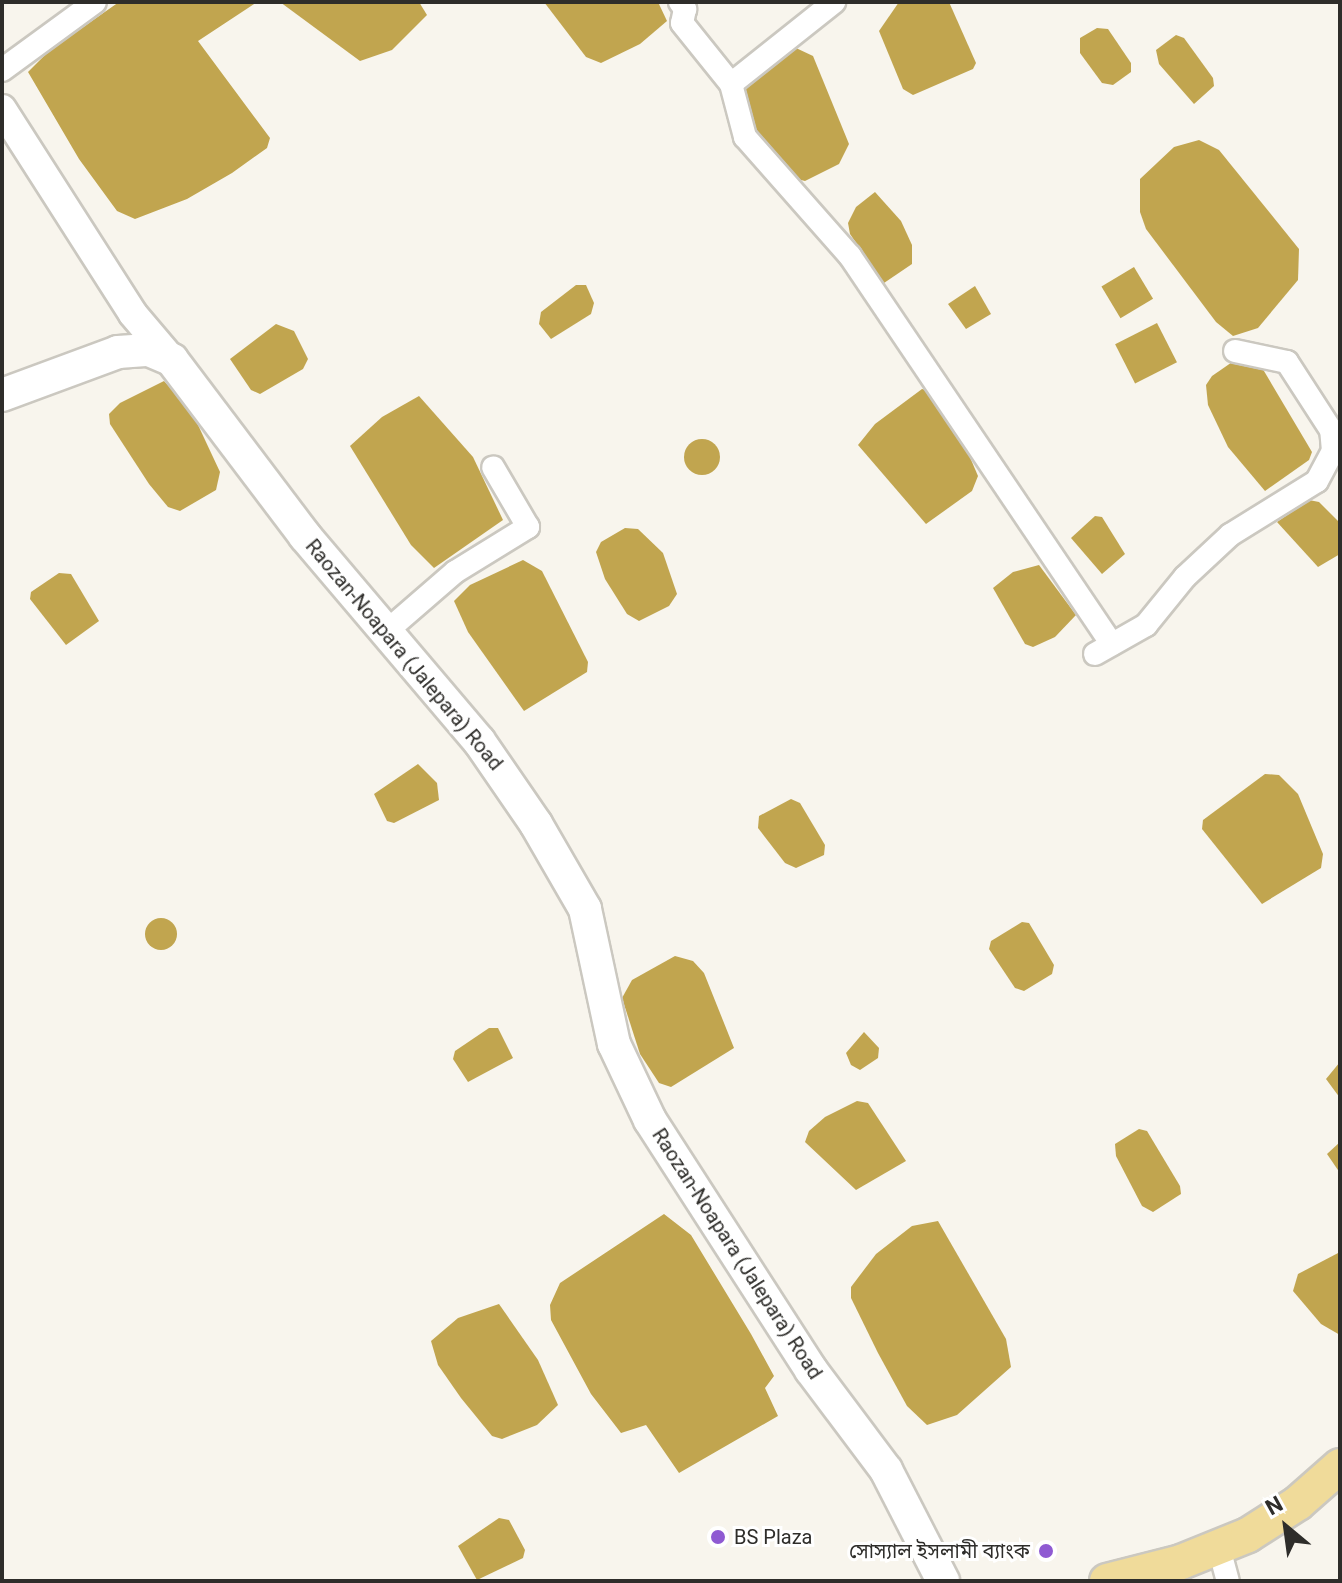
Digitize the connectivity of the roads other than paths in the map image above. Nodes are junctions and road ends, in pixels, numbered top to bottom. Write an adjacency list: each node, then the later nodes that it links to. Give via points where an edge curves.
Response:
1 (95, 2): 4 (street)
2 (680, 2): 5 (street, via 685,9 682,23)
3 (834, 2): 5 (street)
4 (2, 70)
5 (731, 84): 7 (street, via 745,137 850,256 1104,649 1146,625 1185,577 1230,535 1317,481 1333,451 1331,430 1287,362)
6 (2, 109): 8 (street, via 133,314)
7 (1235, 351)
8 (172, 360): 9 (main road, via 149,350 118,352); 11 (main road, Raozan-Noapara (Jalepara) Road, via 267,489)
9 (2, 395)
10 (493, 467): 11 (street, via 528,527 455,572)
11 (388, 630): 14 (main road, Raozan-Noapara (Jalepara) Road, via 479,741 536,824 592,926 611,1033 650,1120 811,1370 886,1470)
12 (1340, 1466): 13 (main road, via 1276,1519)
13 (1219, 1548): 15 (main road); 16 (street)
14 (943, 1581)
15 (1107, 1581)
16 (1228, 1581)

